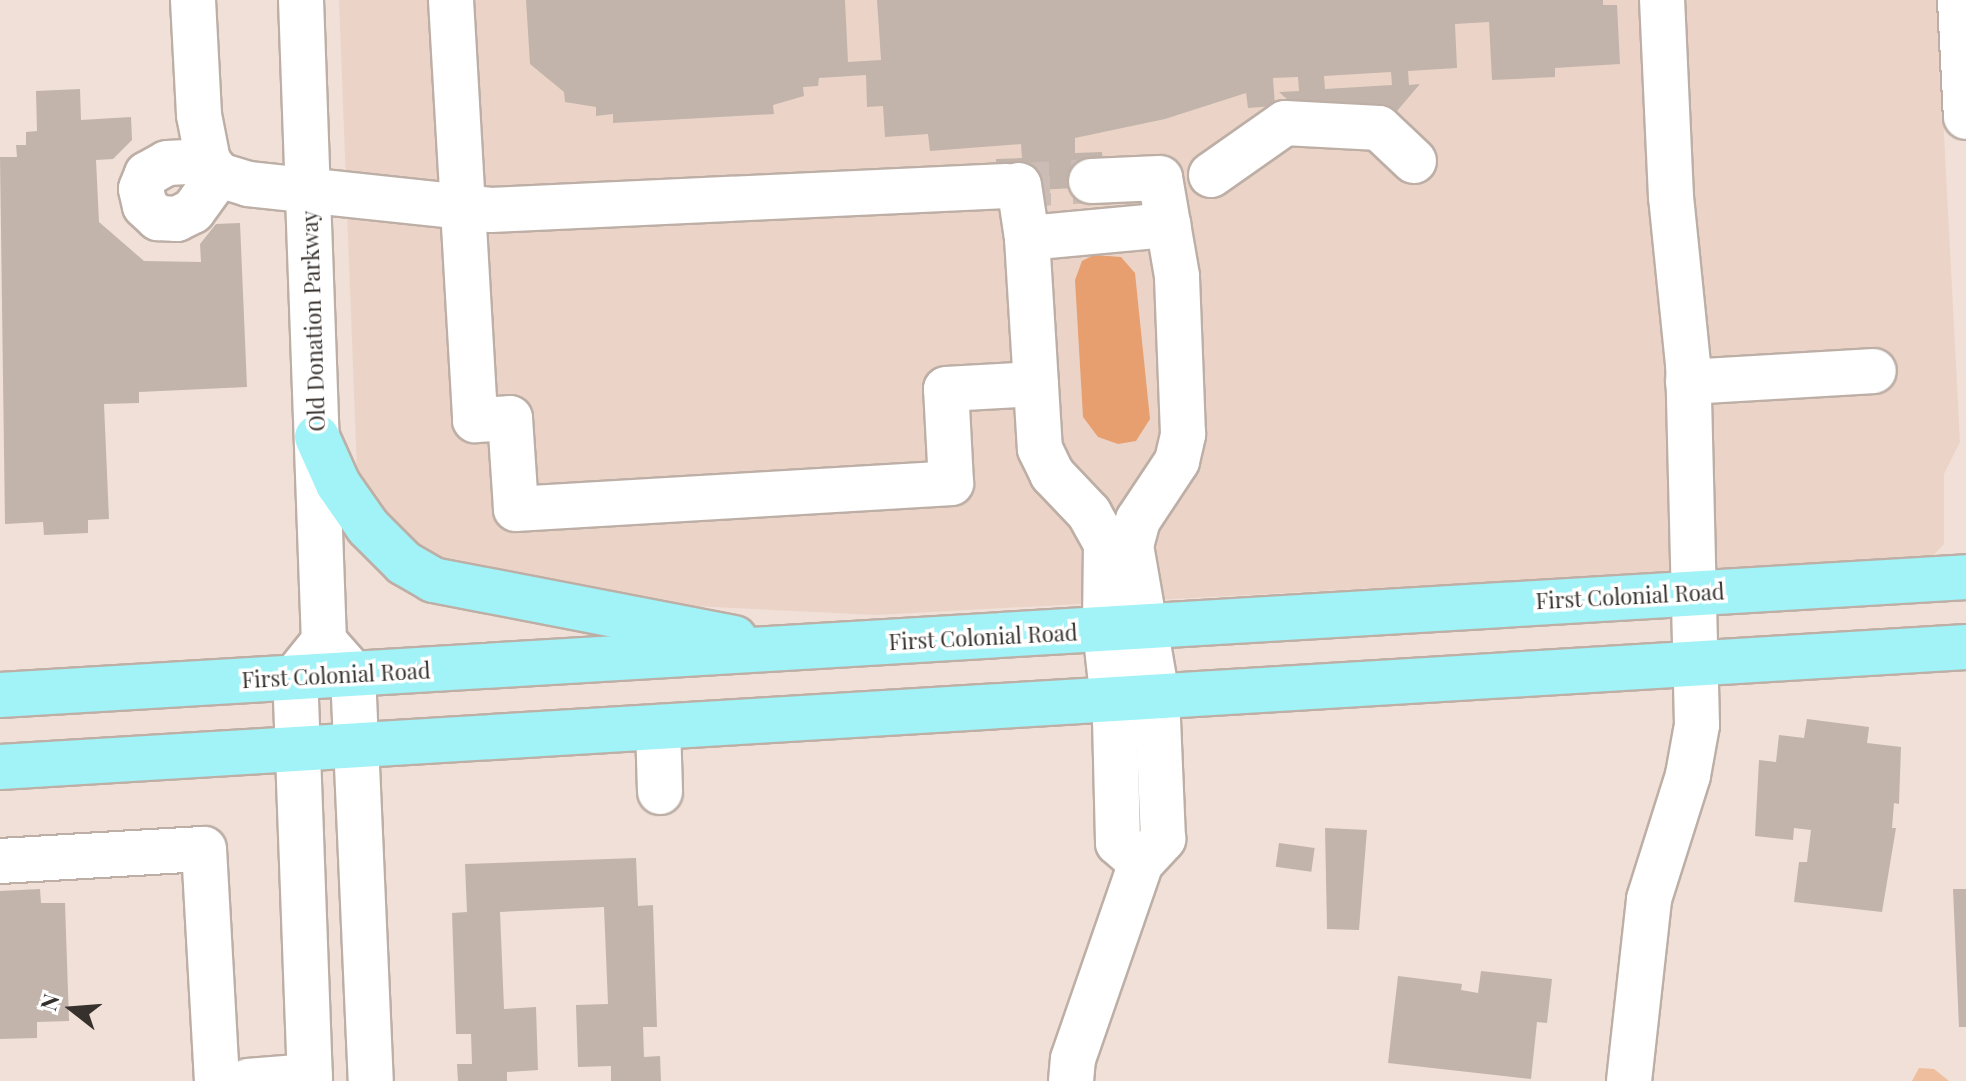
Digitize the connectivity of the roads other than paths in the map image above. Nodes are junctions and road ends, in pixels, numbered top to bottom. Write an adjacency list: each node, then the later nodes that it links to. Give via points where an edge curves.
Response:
1 (193, 0): 10 (street, via 199,115 214,168)
2 (301, 0): 10 (street, Old Donation Parkway)
3 (451, 0): 11 (street)
4 (1662, 0): 15 (street, via 1671,197)
5 (1960, 0): 6 (street)
6 (1966, 117)
7 (1414, 161): 8 (street, via 1379,128 1285,123)
8 (1211, 175)
9 (1091, 181): 12 (street, via 1160,178)
10 (309, 192): 11 (street); 17 (street, Old Donation Parkway)
11 (463, 207): 13 (street, via 566,210 1012,185); 16 (street, via 475,420 510,418 516,509 951,483 946,389)
12 (1168, 225): 13 (street); 20 (street, via 1177,276 1183,434 1177,461 1138,520)
13 (1027, 238): 16 (street)
14 (1874, 371): 15 (street)
15 (1688, 382): 19 (street)
16 (1036, 384): 20 (street, via 1040,449 1052,474 1089,513 1106,544)
17 (317, 437): 21 (street, Old Donation Parkway); 23 (main road, via 338,484 368,527 404,563 433,580 690,627)
18 (1966, 577): 19 (main road, First Colonial Road)
19 (1697, 593): 20 (main road, First Colonial Road); 24 (street)
20 (1125, 626): 23 (main road, First Colonial Road); 28 (street); 29 (street)
21 (324, 641): 25 (street); 26 (street)
22 (1966, 647): 24 (main road)
23 (779, 649): 25 (main road, First Colonial Road)
24 (1698, 664): 28 (main road); 42 (street, via 1697,725 1688,775 1649,899)
25 (353, 674): 26 (main road, First Colonial Road); 31 (street)
26 (295, 677): 27 (main road, First Colonial Road); 32 (street)
27 (0, 695)
28 (1157, 696): 29 (main road); 36 (street, via 1163,839)
29 (1112, 699): 30 (main road); 36 (street, via 1118,843)
30 (658, 727): 31 (main road); 34 (street)
31 (357, 744): 32 (main road); 40 (street)
32 (296, 748): 33 (main road); 37 (street)
33 (0, 767)
34 (660, 792)
35 (0, 861): 38 (street, via 204,849)
36 (1141, 863): 41 (street, via 1073,1059)
37 (310, 1079): 39 (street)
38 (217, 1081)
39 (248, 1081)
40 (371, 1081)
41 (1071, 1081)
42 (1629, 1081)

